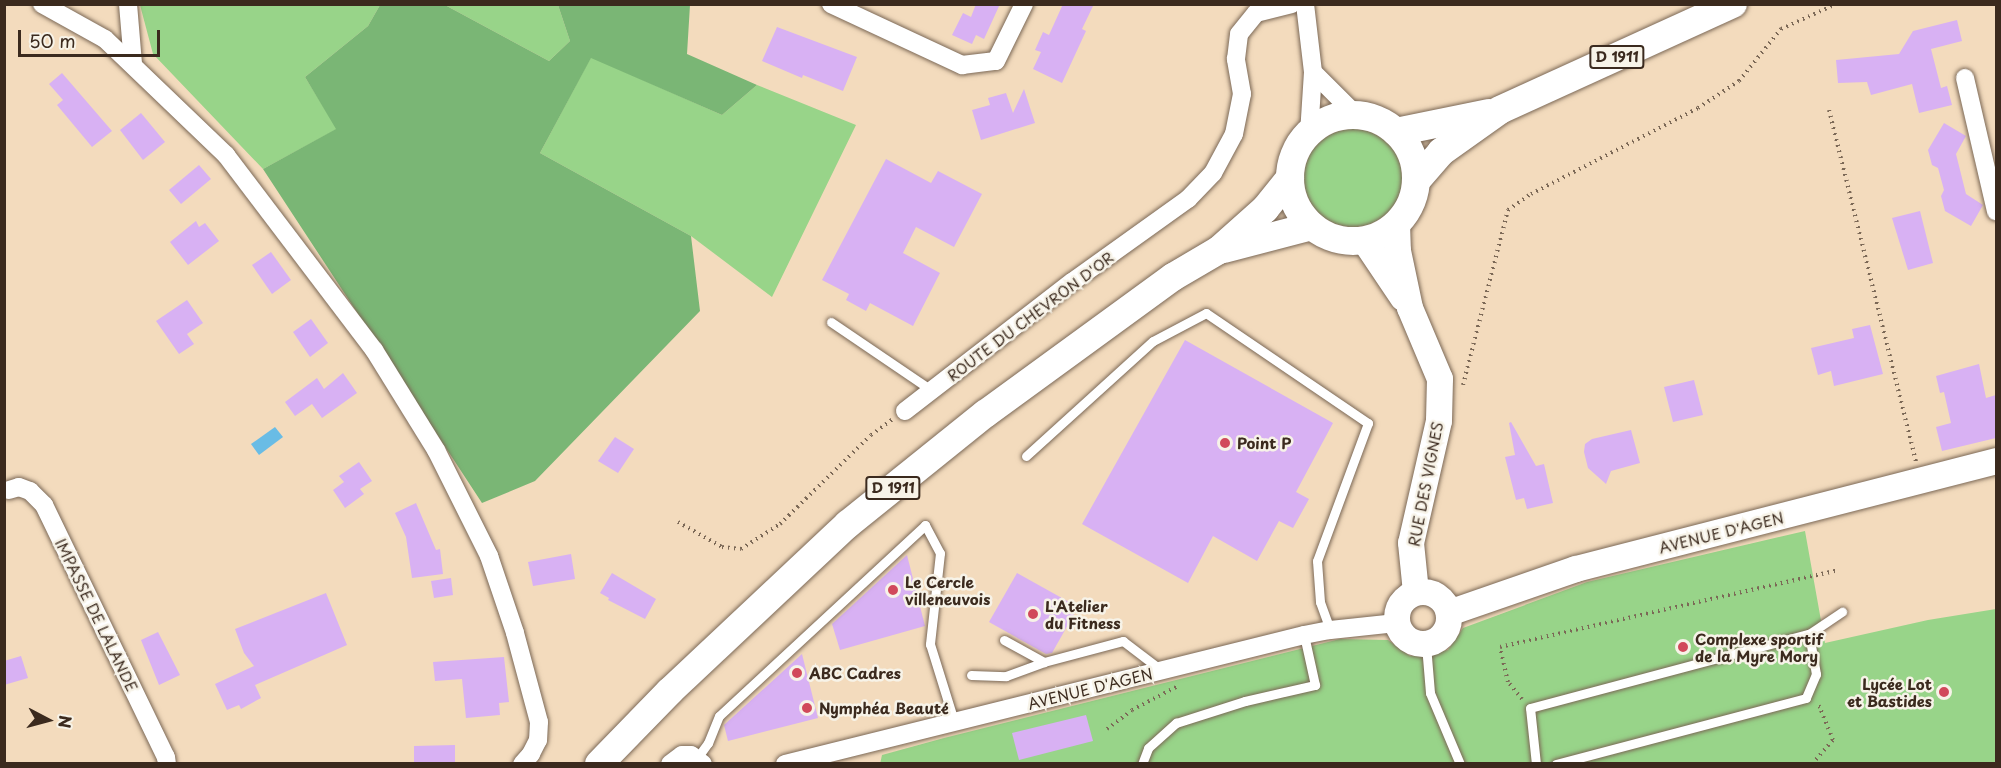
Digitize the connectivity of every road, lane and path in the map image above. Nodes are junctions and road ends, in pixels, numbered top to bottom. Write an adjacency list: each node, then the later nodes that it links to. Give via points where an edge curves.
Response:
1 (42, 4): 9 (street, via 105,39)
2 (128, 4): 9 (street)
3 (831, 4): 4 (street, via 962,65 996,61)
4 (1024, 4)
5 (1291, 4): 26 (street, ROUTE DU CHEVRON D'OR, via 1256,13 1239,34 1236,59 1242,94 1234,134 1213,173 1188,199)
6 (1305, 4): 10 (street)
7 (1733, 4): 12 (main road, D 1911)
8 (1836, 4): 27 (path, via 1781,29 1739,81 1698,108 1531,194 1509,210)
9 (134, 64): 54 (street, via 226,155 261,198 374,351 436,450 489,556 515,633 539,722 538,740)
10 (1313, 72): 14 (street); 16 (street)
11 (1965, 78): 19 (street)
12 (1500, 110): 15 (main road, D 1911); 18 (main road, D 1911, via 1441,152)
13 (1829, 110): 31 (path)
14 (1356, 115): 15 (main road, via 1377,120); 16 (main road, via 1322,123)
15 (1396, 132): 18 (main road, via 1414,163)
16 (1309, 134): 17 (main road, via 1299,147)
17 (1290, 178): 21 (main road, via 1300,212); 23 (main road, D 1911, via 1265,209)
18 (1416, 181): 20 (main road, via 1413,197)
19 (1996, 211)
20 (1397, 224): 22 (main road); 24 (main road, RUE DES VIGNES)
21 (1312, 226): 22 (main road, via 1336,238); 23 (main road, D 1911)
22 (1364, 240): 24 (main road, RUE DES VIGNES)
23 (1219, 250): 55 (main road, D 1911, via 1173,277 985,414 848,524)
24 (1410, 308): 35 (main road, RUE DES VIGNES, via 1440,379 1439,421 1411,543)
25 (831, 322): 26 (lane)
26 (931, 390): 28 (street, ROUTE DU CHEVRON D'OR)
27 (1461, 396)
28 (905, 411): 33 (path, via 871,435 780,524 741,549 722,547)
29 (1026, 456): 39 (lane, via 1153,341 1206,313 1368,423 1317,561 1320,602)
30 (1996, 461): 31 (main road, AVENUE D'AGEN)
31 (1921, 480): 37 (main road, AVENUE D'AGEN, via 1576,569)
32 (9, 490): 53 (street, IMPASSE DE LALANDE, via 19,487 30,491 44,505)
33 (678, 522)
34 (1835, 571): 49 (path, via 1500,647 1508,682)
35 (1416, 592): 37 (main road, via 1440,598); 38 (main road, via 1398,607)
36 (1842, 612): 40 (lane)
37 (1449, 613): 43 (main road, via 1447,630)
38 (1396, 623): 39 (street, AVENUE D'AGEN); 43 (main road, via 1410,642)
39 (1330, 630): 41 (street, AVENUE D'AGEN)
40 (1809, 634): 48 (lane, via 1816,674); 49 (lane)
41 (1304, 635): 45 (street, AVENUE D'AGEN); 58 (lane, via 1315,685 1245,701 1176,723 1148,748)
42 (1004, 640): 44 (lane)
43 (1426, 645): 59 (lane, via 1430,693)
44 (1044, 662): 46 (lane, via 1123,641); 47 (lane, via 1006,676)
45 (1180, 666): 46 (street, AVENUE D'AGEN); 51 (path, via 1184,682 1132,710)
46 (1161, 670): 50 (street, AVENUE D'AGEN)
47 (971, 675)
48 (1806, 698): 61 (lane); 62 (path, via 1820,707 1833,740)
49 (1530, 708): 60 (lane)
50 (954, 721): 52 (lane, via 930,644 940,553 925,525 719,716); 57 (street, AVENUE D'AGEN)
51 (1107, 729)
52 (700, 761): 56 (street, via 682,755)
53 (166, 764)
54 (522, 764)
55 (598, 764)
56 (670, 764)
57 (785, 764)
58 (1142, 764)
59 (1460, 764)
60 (1536, 764)
61 (1556, 764)
62 (1812, 764)

